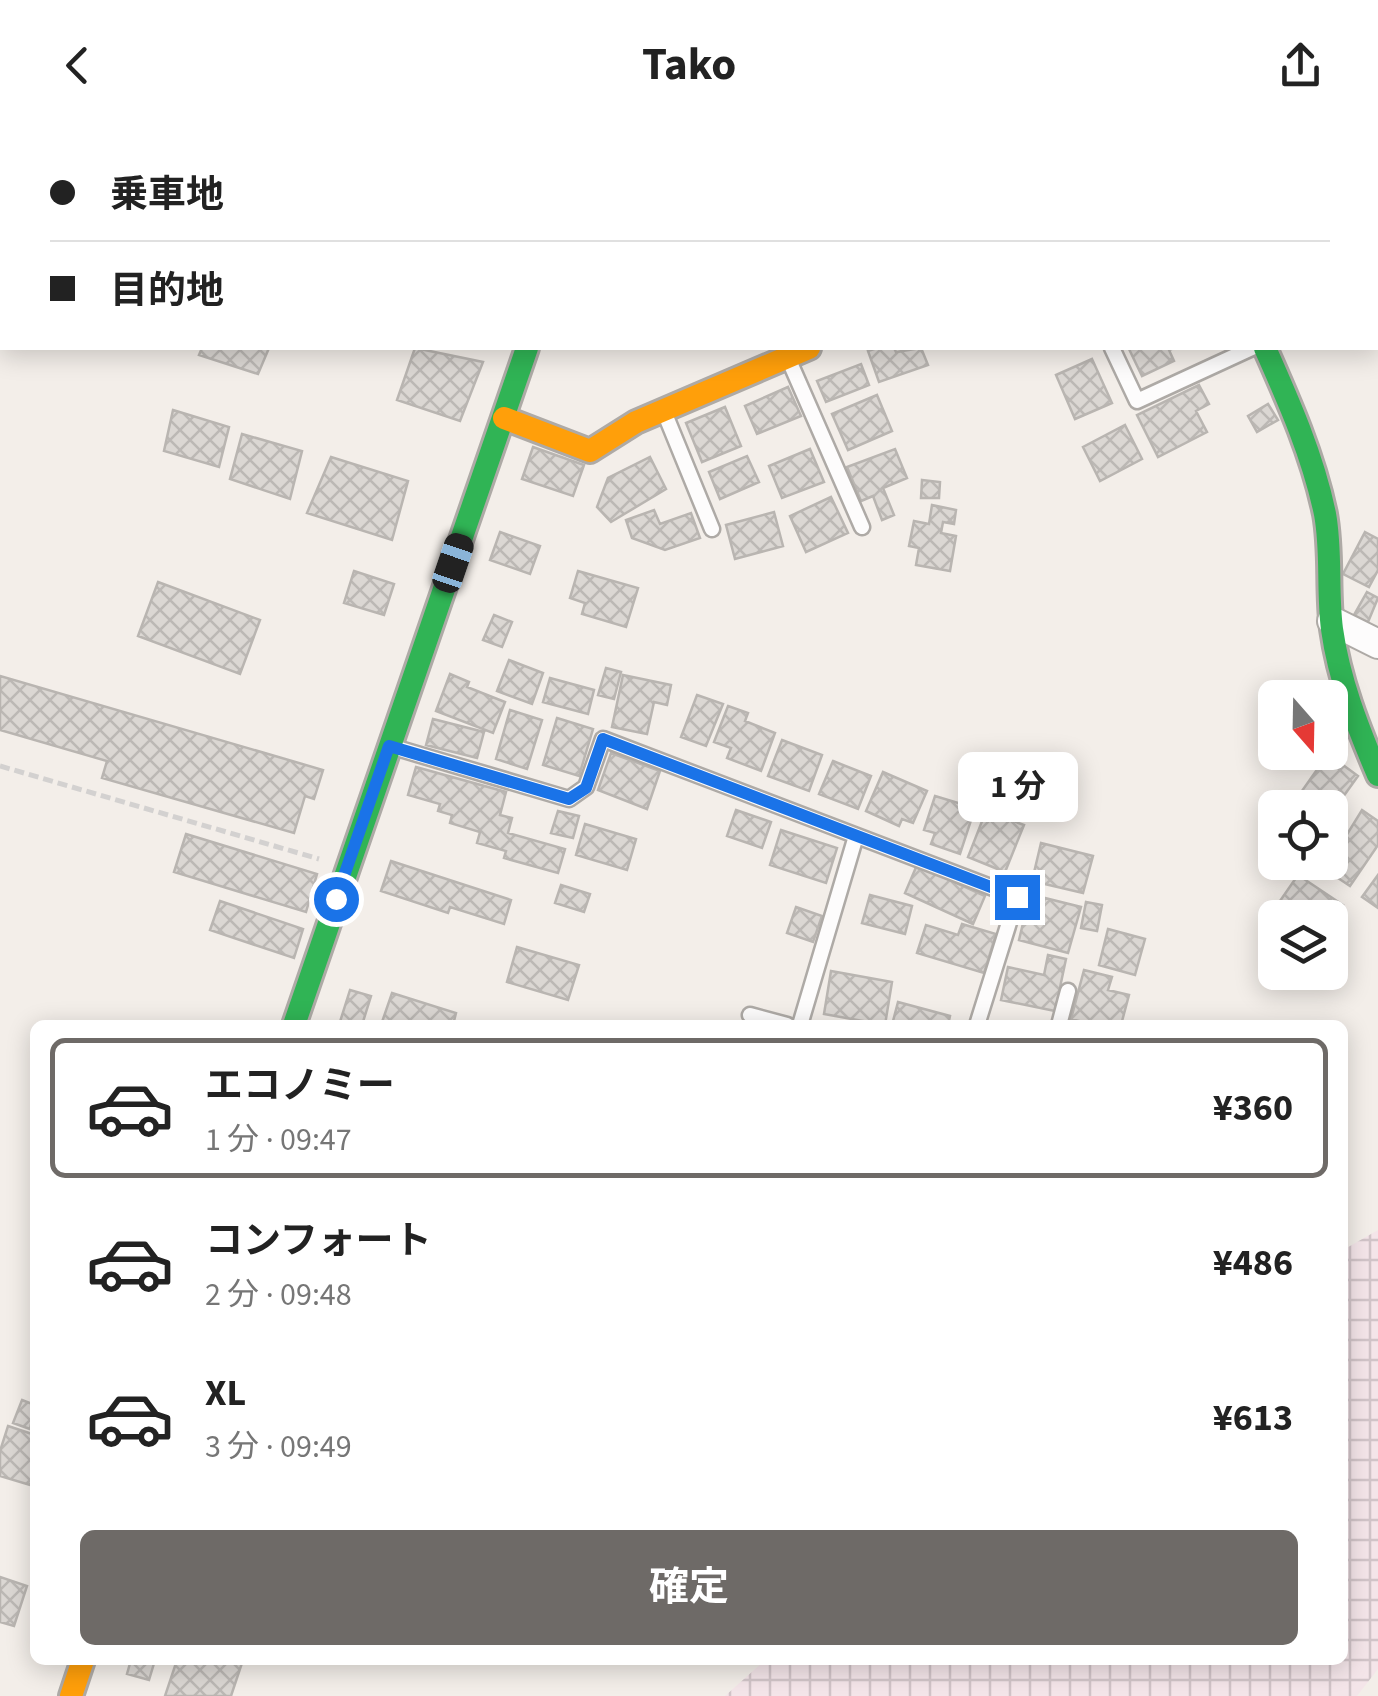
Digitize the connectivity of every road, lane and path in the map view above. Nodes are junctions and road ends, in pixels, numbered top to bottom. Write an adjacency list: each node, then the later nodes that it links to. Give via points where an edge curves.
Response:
1 (525, 350): 7 (street)
2 (1113, 350): 3 (lane, via 1136,401)
3 (1248, 350)
4 (1266, 350): 10 (street, via 1316,481 1329,543)
5 (799, 352): 6 (street); 8 (lane)
6 (664, 411): 7 (street, via 590,451); 9 (lane)
7 (504, 418): 12 (street)
8 (862, 527)
9 (712, 529)
10 (1332, 621): 11 (street); 14 (street, via 1339,670)
11 (1378, 644)
12 (389, 746): 15 (lane, via 569,799 586,788 603,739); 16 (street)
13 (0, 766): 16 (path)
14 (1378, 775)
15 (856, 836): 21 (lane); 22 (lane, via 1017,897)
16 (346, 867): 19 (street)
17 (1068, 991): 23 (lane)
18 (750, 1015): 20 (lane)
19 (296, 1020)
20 (768, 1020)
21 (801, 1020)
22 (980, 1020)
23 (1060, 1020)
24 (81, 1665): 25 (street)
25 (71, 1696)

